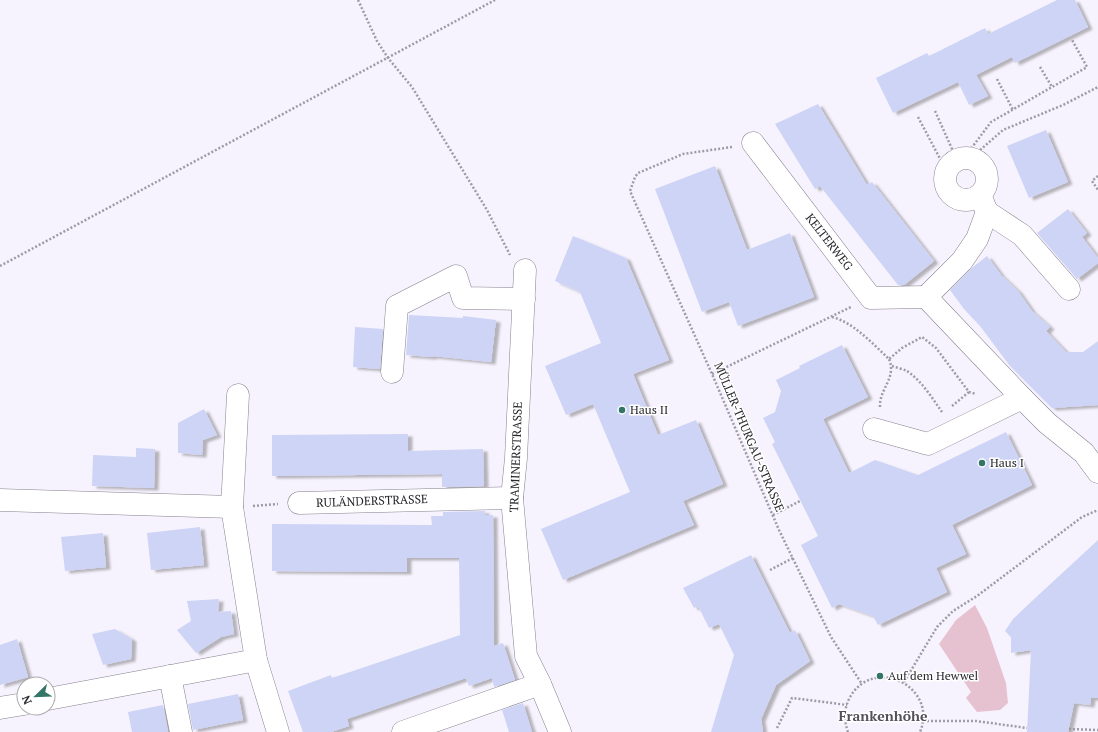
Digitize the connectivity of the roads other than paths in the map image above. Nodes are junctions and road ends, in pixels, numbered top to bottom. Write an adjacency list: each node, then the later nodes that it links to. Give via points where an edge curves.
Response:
1 (753, 143): 5 (street, KELTERWEG, via 872,298)
2 (984, 203): 2 (street, via 974,199 959,200 948,191 944,177 959,161 977,161 986,171); 4 (street, via 1022,235); 5 (street, via 977,239 962,261)
3 (525, 270): 6 (street, TRAMINERSTRASSE)
4 (1069, 288)
5 (926, 297): 9 (street)
6 (524, 299): 7 (street, via 463,298 456,276 397,306); 13 (street, TRAMINERSTRASSE)
7 (392, 372)
8 (238, 395): 16 (street)
9 (1013, 402): 10 (street, via 928,444); 11 (street)
10 (874, 429)
11 (1091, 452): 12 (street)
12 (1098, 472)
13 (512, 498): 15 (street, RULÄNDERSTRASSE); 19 (street, TRAMINERSTRASSE, via 526,656)
14 (0, 500): 16 (street)
15 (299, 503)
16 (232, 506): 17 (street)
17 (256, 660): 18 (street); 24 (street)
18 (170, 676): 20 (street); 23 (street)
19 (540, 684): 25 (street); 26 (street, TRAMINERSTRASSE)
20 (56, 697)
21 (16, 705): 22 (street)
22 (0, 708)
23 (181, 732)
24 (278, 732)
25 (403, 732)
26 (560, 732)

